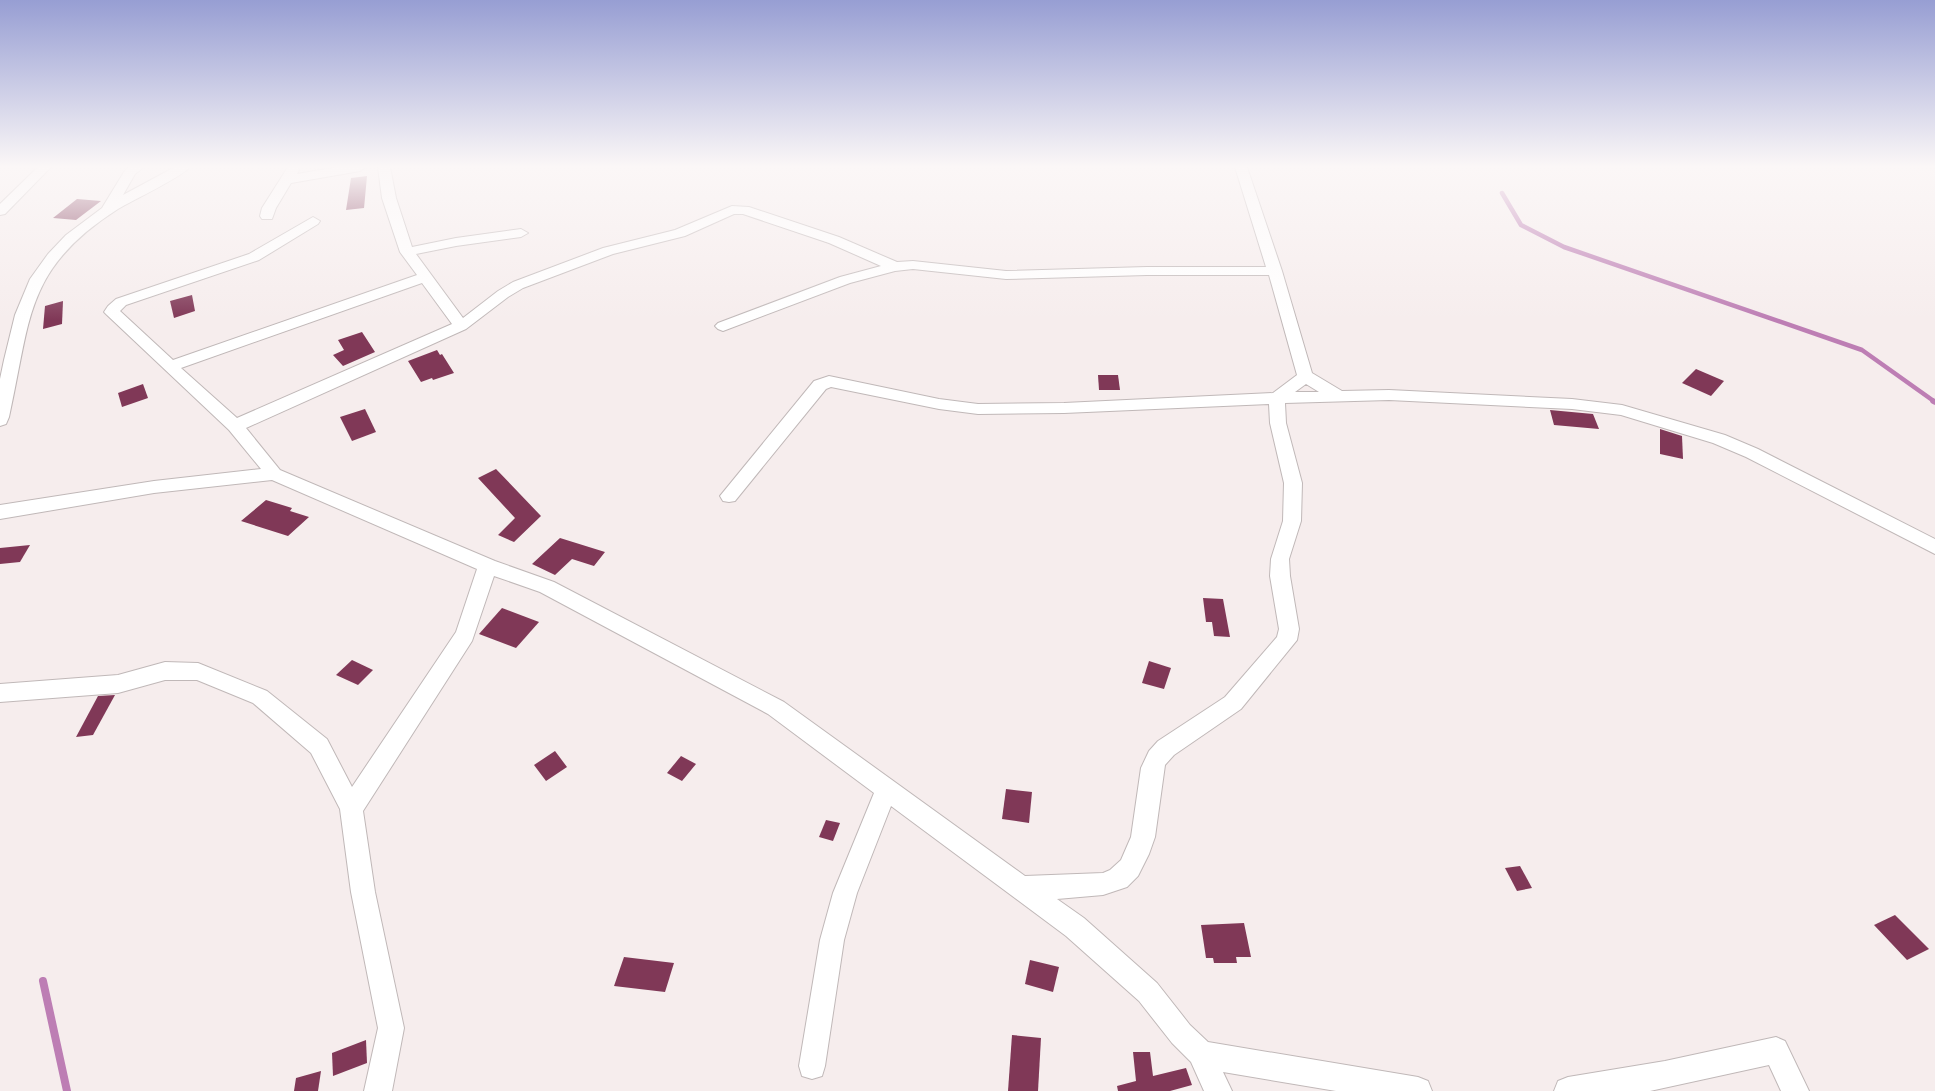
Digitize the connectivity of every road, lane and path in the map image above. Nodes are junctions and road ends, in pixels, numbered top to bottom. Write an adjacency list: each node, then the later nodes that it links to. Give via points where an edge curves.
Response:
1 (95, 218): 18 (street, via 59,248 26,304)
2 (396, 218): 8 (street)
3 (714, 218): 12 (street, via 680,233 608,251 514,287)
4 (768, 218): 9 (street, via 834,240)
5 (1258, 218): 10 (street)
6 (313, 221): 14 (street, via 254,257 121,302 112,309)
7 (521, 233): 8 (street)
8 (407, 252): 11 (street)
9 (895, 267): 10 (street, via 913,265 1006,275); 13 (street, via 845,280)
10 (1275, 271): 15 (street)
11 (426, 277): 12 (street); 14 (street)
12 (461, 326): 19 (street)
13 (724, 326)
14 (170, 366): 19 (street)
15 (1305, 376): 16 (street); 17 (street)
16 (1338, 396): 17 (street); 23 (street, via 1389,395 1562,403 1622,410 1752,452)
17 (1277, 398): 21 (street, via 978,409 829,381 820,384); 28 (street, via 1278,423 1293,483 1292,521 1280,559 1289,629 1287,640 1233,703 1166,748 1157,758 1152,768 1142,845 1134,862 1120,878 1104,884)
18 (0, 420)
19 (234, 426): 20 (street)
20 (274, 474): 22 (street, via 154,487); 24 (street)
21 (729, 496)
22 (0, 512)
23 (1935, 547)
24 (488, 566): 26 (street, via 547,587 776,708); 27 (street, via 465,634)
25 (0, 693): 27 (street, via 118,684 165,671 198,672 260,697 319,746)
26 (886, 790): 28 (street); 30 (street, via 845,893 832,940)
27 (351, 809): 31 (street, via 363,892 391,1028)
28 (1022, 888): 29 (street, via 1076,927 1148,992)
29 (1200, 1053): 32 (street); 33 (street)
30 (812, 1066)
31 (378, 1091)
32 (1218, 1091)
33 (1418, 1091)
34 (1568, 1091): 35 (street, via 1665,1075 1776,1050)
35 (1795, 1091)

